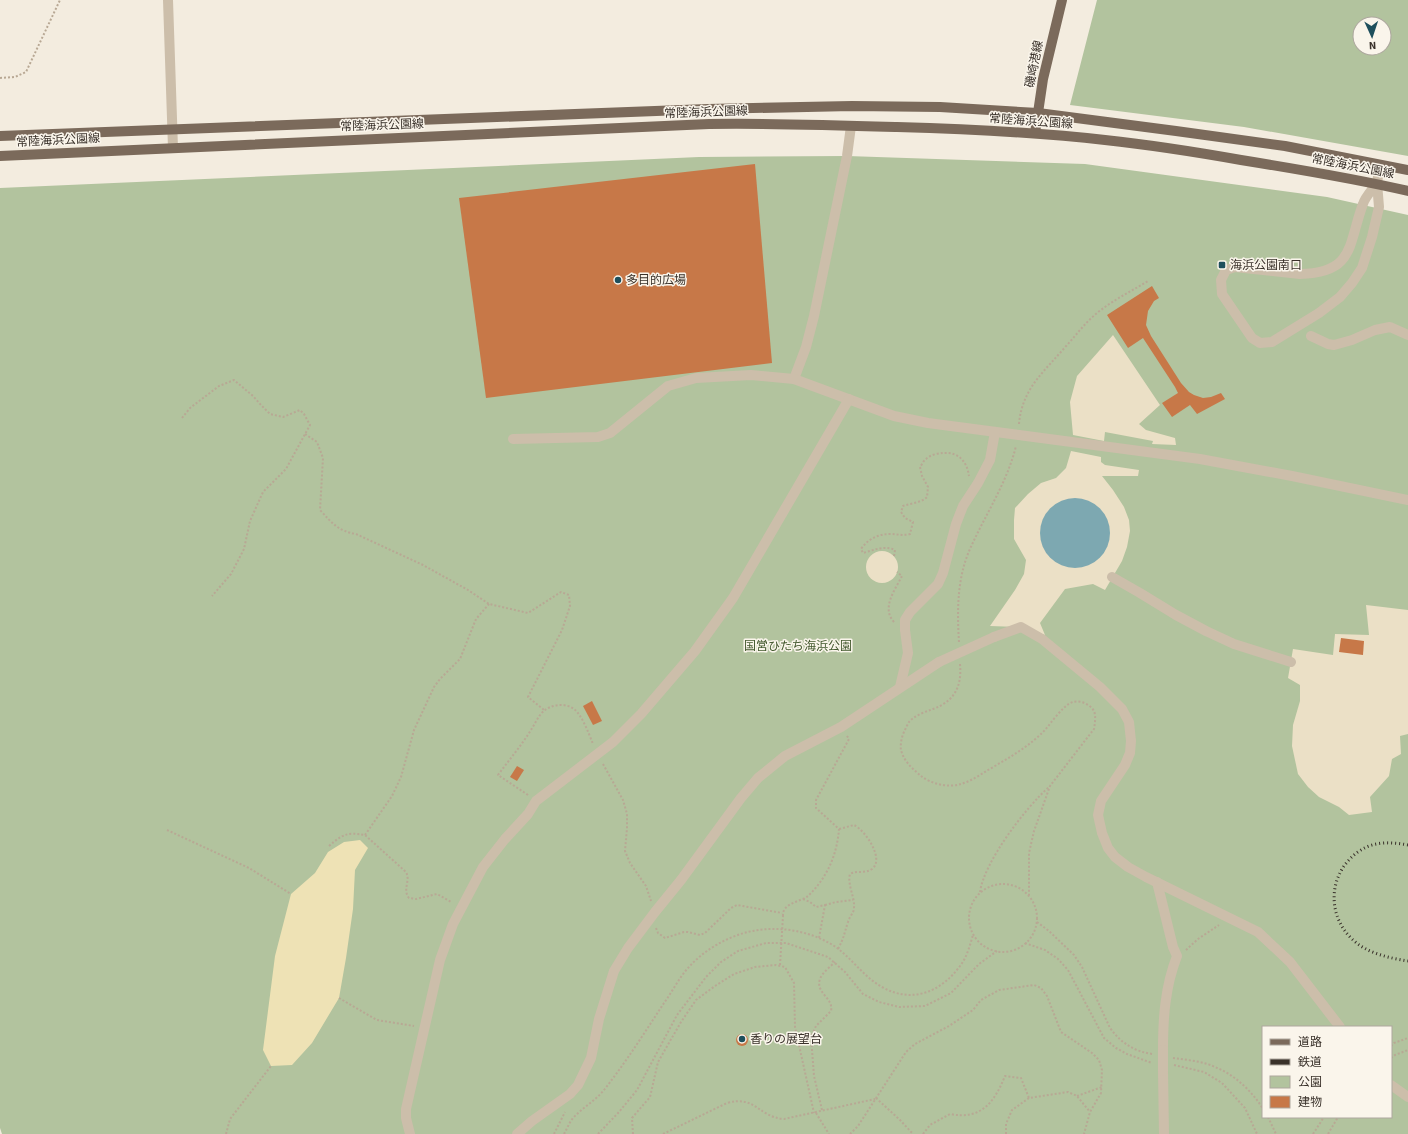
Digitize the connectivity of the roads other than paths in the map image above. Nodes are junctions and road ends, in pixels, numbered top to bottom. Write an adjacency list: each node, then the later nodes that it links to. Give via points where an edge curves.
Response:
1 (168, 0): 5 (street)
2 (1062, 0): 3 (main road, 磯崎港線, via 1043,79)
3 (1038, 113): 5 (main road, 常陸海浜公園線, via 940,107 775,107); 6 (main road, 磯崎港線); 10 (main road, 常陸海浜公園線, via 1285,146)
4 (851, 126): 6 (main road, 常陸海浜公園線); 8 (main road, 常陸海浜公園線, via 709,124); 16 (street, via 814,316)
5 (172, 129): 7 (main road, 常陸海浜公園線); 8 (street)
6 (1035, 133): 12 (main road, 常陸海浜公園線, via 1174,149)
7 (0, 136)
8 (173, 148): 9 (main road, 常陸海浜公園線)
9 (0, 156)
10 (1380, 165): 11 (main road, 常陸海浜公園線); 12 (street)
11 (1408, 170)
12 (1376, 183): 12 (street, via 1379,207 1372,237 1362,268 1352,283 1340,297 1319,313 1272,342 1260,343 1252,338 1222,294 1221,280 1226,270 1235,267 1305,274 1330,269 1348,252 1363,203); 13 (main road, 常陸海浜公園線)
13 (1408, 191)
14 (1408, 335): 15 (street, via 1390,327 1334,345)
15 (1311, 336)
16 (794, 379): 17 (street); 19 (street, via 751,375 696,378 668,386 604,435)
17 (849, 399): 18 (street, via 894,416); 28 (street, via 734,598 694,652 642,714 613,742 536,801 483,867 452,924 440,960 406,1109)
18 (995, 432): 20 (street, via 1200,459); 23 (street, via 990,460 962,506 938,584 910,612 906,620 908,653)
19 (513, 439)
20 (1408, 500)
21 (1112, 577): 22 (street, via 1176,616 1234,644)
22 (1291, 662)
23 (900, 687): 24 (street, bridge, via 939,662 1021,627 1042,639 1100,687 1122,709 1129,722 1130,753 1101,801 1098,815 1108,848 1115,857); 29 (street, via 841,727 785,756 758,778 628,948 614,971 591,1058 578,1085 570,1094)
24 (1157, 882): 25 (street, via 1258,932 1290,962); 30 (street, bridge, via 1176,956 1165,999 1160,1053 1166,1068)
25 (1339, 1026)
26 (1392, 1086): 27 (street)
27 (1408, 1097)
28 (410, 1134)
29 (517, 1134)
30 (1164, 1134)

